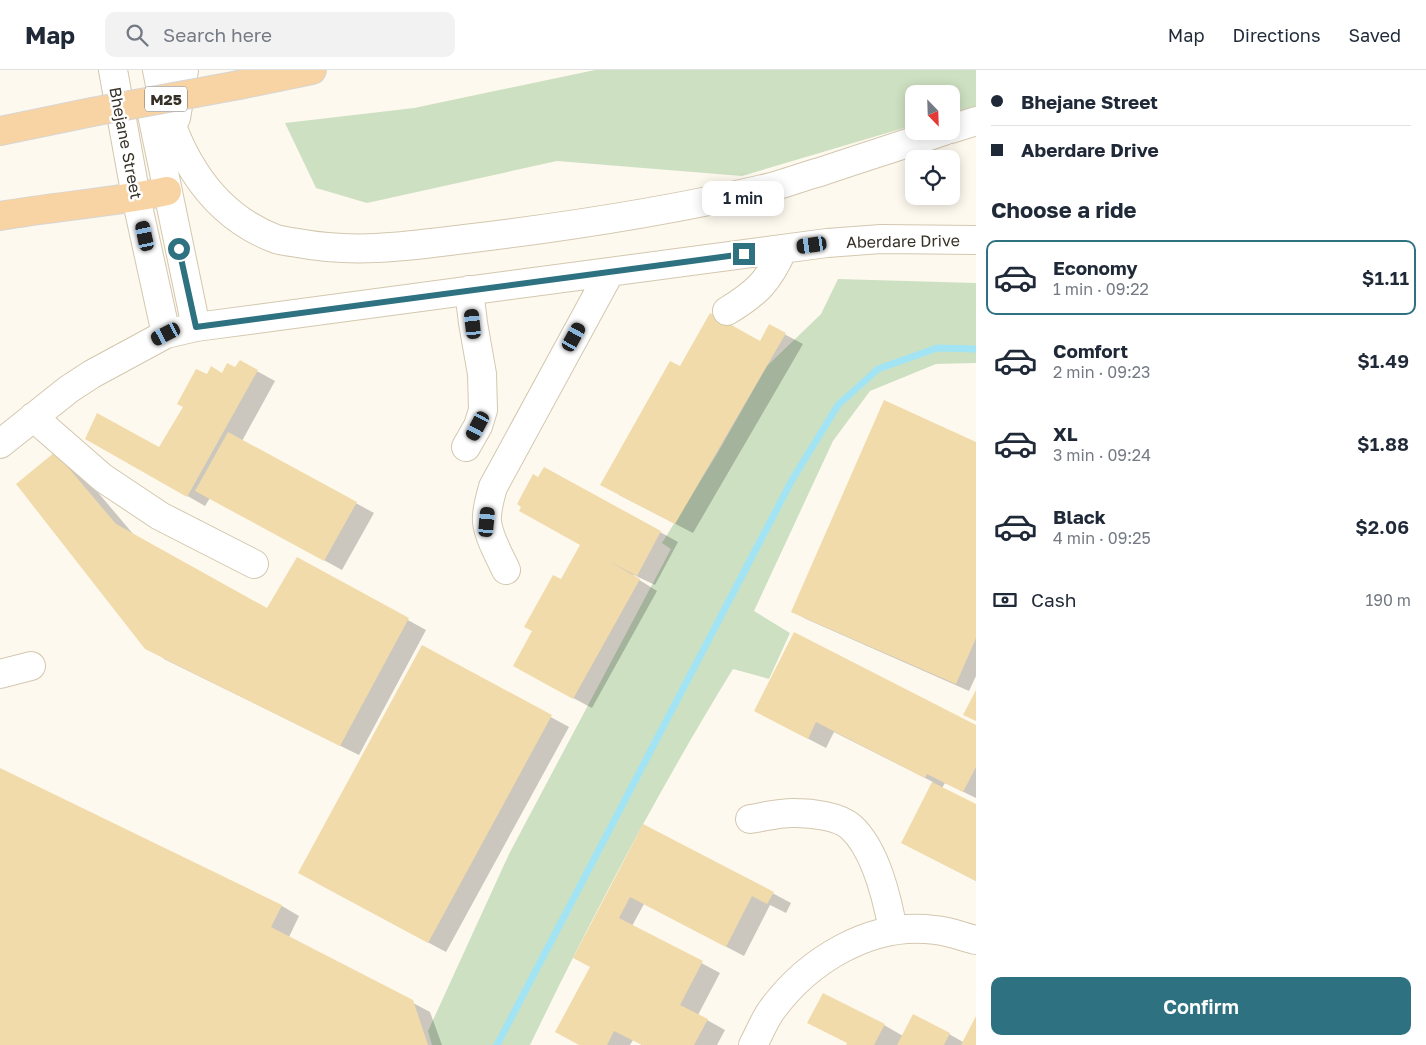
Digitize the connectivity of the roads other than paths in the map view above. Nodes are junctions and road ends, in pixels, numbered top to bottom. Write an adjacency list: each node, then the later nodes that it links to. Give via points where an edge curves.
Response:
1 (113, 70): 12 (street, Bhejane Street)
2 (144, 70): 11 (street, Bhejane Street)
3 (157, 70): 9 (street)
4 (184, 70): 9 (street)
5 (312, 70): 8 (main road, M25, bridge)
6 (976, 121): 7 (street)
7 (960, 126)
8 (0, 131)
9 (174, 133): 10 (street, via 210,195 241,221 277,239 348,250 573,226 689,205 766,189)
10 (916, 140)
11 (167, 191): 12 (main road); 19 (street, Bhejane Street)
12 (136, 197): 13 (main road); 20 (street, Bhejane Street)
13 (0, 216)
14 (976, 240): 15 (street, Aberdare Drive, via 881,239)
15 (783, 249): 16 (street, Aberdare Drive); 18 (street, via 767,279 745,300)
16 (610, 272): 17 (street, Aberdare Drive); 25 (street, via 493,486 487,522)
17 (470, 290): 19 (street, Aberdare Drive); 23 (street, via 482,374 483,410)
18 (727, 311)
19 (196, 327): 20 (street, Aberdare Drive)
20 (166, 334): 21 (street, Aberdare Drive, via 92,374)
21 (33, 417): 22 (street, Aberdare Drive); 24 (street, via 103,478 160,516)
22 (0, 444)
23 (466, 447)
24 (254, 564)
25 (506, 570)
26 (31, 666): 27 (street)
27 (0, 674)
28 (750, 819): 29 (street, via 795,812 829,817 850,826 865,843 878,872)
29 (893, 930): 30 (street, via 935,930); 31 (street, via 841,948 798,979 770,1012)
30 (976, 940)
31 (753, 1045)

